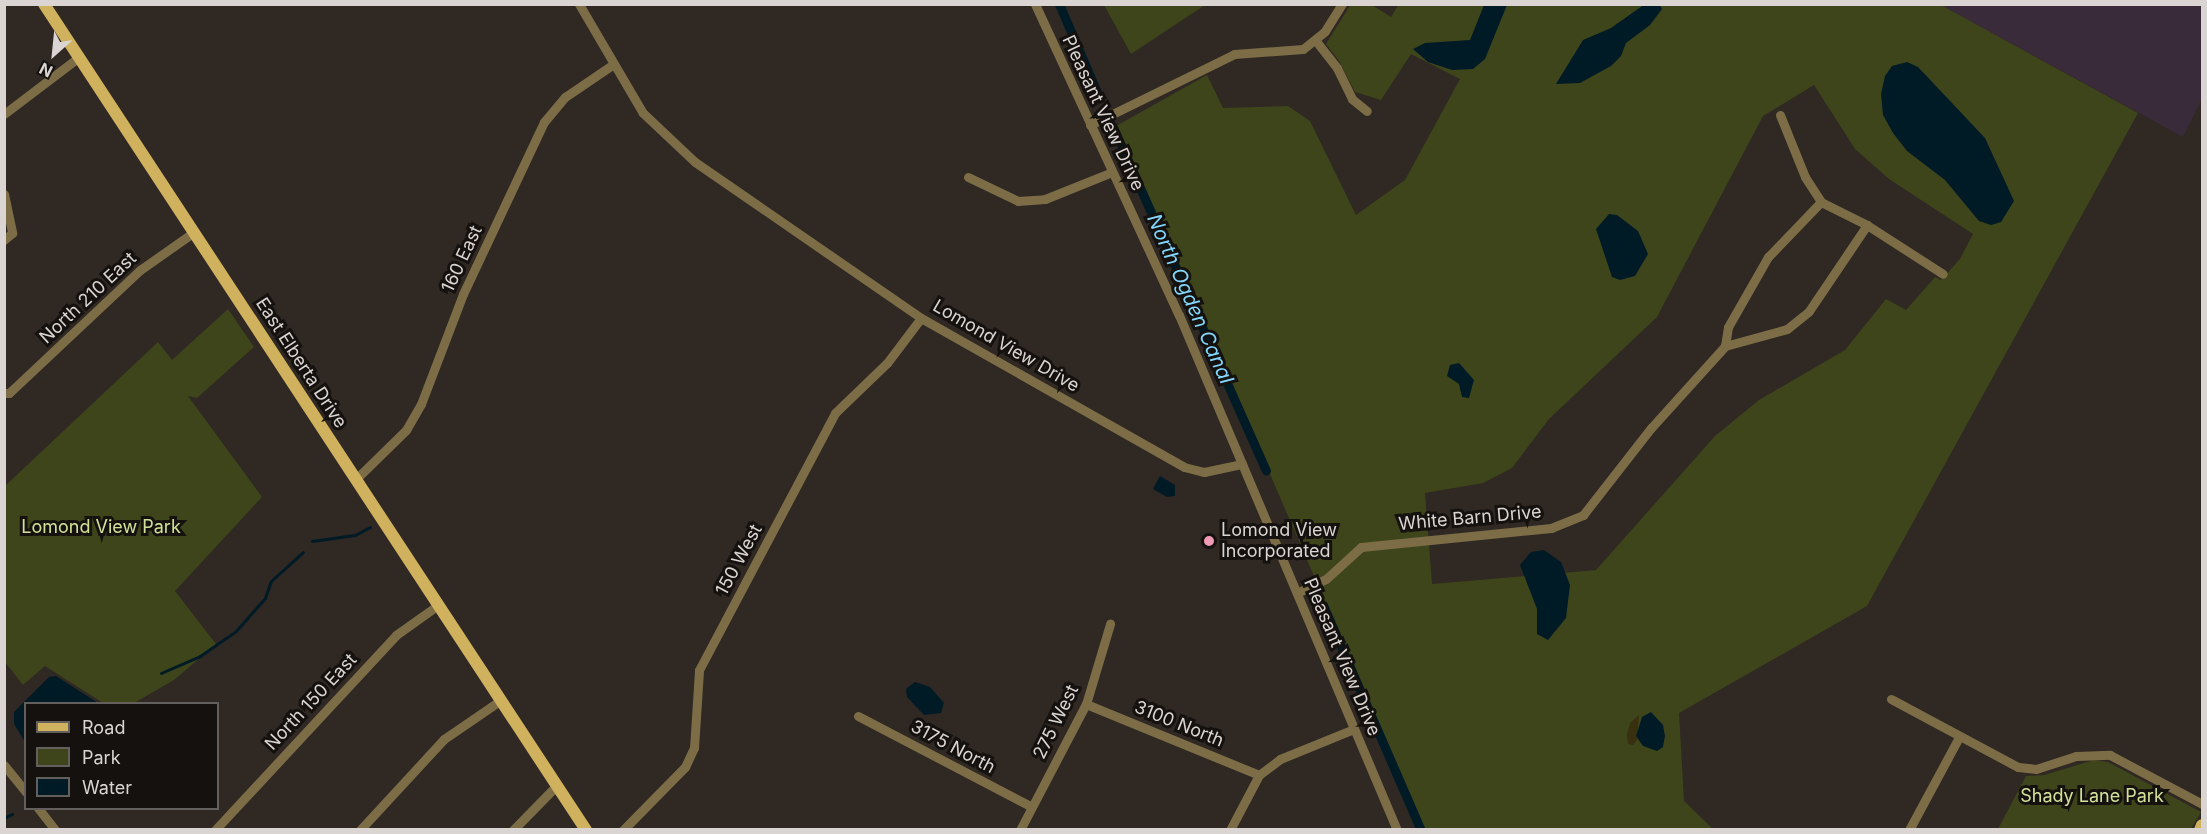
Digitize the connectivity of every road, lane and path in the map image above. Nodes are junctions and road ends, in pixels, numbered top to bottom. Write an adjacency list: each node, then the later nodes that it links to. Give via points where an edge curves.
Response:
1 (44, 4): 6 (main road, East Elberta Drive)
2 (579, 4): 7 (street, Lomond View Drive)
3 (1035, 4): 11 (street, Pleasant View Drive)
4 (1342, 4): 5 (street)
5 (1316, 41): 8 (street, via 1337,68 1352,99); 11 (street, via 1289,51 1234,54)
6 (79, 57): 9 (street); 17 (main road, East Elberta Drive)
7 (612, 65): 20 (street, Lomond View Drive, via 643,113 669,141); 24 (street, 160 East, via 564,97 548,115 463,294 421,404 406,430)
8 (1367, 111)
9 (4, 114)
10 (1780, 116): 15 (street, via 1805,177)
11 (1090, 125): 12 (street, Pleasant View Drive)
12 (1112, 172): 13 (street, via 1045,200 1018,201); 23 (street, Pleasant View Drive, via 1179,315)
13 (968, 177)
14 (4, 194): 18 (street, via 12,233)
15 (1821, 202): 16 (street); 21 (street, White Barn Drive, via 1768,257 1728,327)
16 (1867, 225): 19 (street); 21 (street, via 1809,311 1786,329)
17 (194, 232): 22 (street, North 210 East, via 140,270); 24 (main road, East Elberta Drive)
18 (4, 240)
19 (1943, 274)
20 (921, 318): 23 (street, Lomond View Drive, via 1184,467 1204,472); 47 (street, 150 West, via 887,363 835,413 699,670 694,748 685,767)
21 (1725, 346): 25 (street, White Barn Drive, via 1651,428 1583,515 1551,528 1361,547 1326,579)
22 (7, 393)
23 (1242, 464): 25 (street, Pleasant View Drive)
24 (356, 478): 26 (main road, East Elberta Drive)
25 (1297, 593): 32 (street, Pleasant View Drive)
26 (438, 605): 29 (main road, East Elberta Drive); 43 (street, North 150 East, via 396,635)
27 (1110, 624): 30 (street, 275 West)
28 (1891, 699): 33 (street)
29 (501, 700): 36 (main road, East Elberta Drive); 44 (street, via 444,739)
30 (1086, 704): 35 (street, 3100 North); 39 (street, 275 West)
31 (858, 716): 39 (street, 3175 North)
32 (1354, 729): 35 (street, via 1280,759); 50 (street, Pleasant View Drive)
33 (1959, 736): 38 (street, via 2018,767 2036,769 2076,756 2110,754); 51 (street)
34 (4, 765): 37 (street)
35 (1259, 775): 49 (street)
36 (557, 785): 45 (street); 46 (main road, East Elberta Drive)
37 (24, 790)
38 (2202, 804)
39 (1032, 807): 48 (street, 275 West)
40 (40, 810): 42 (street)
41 (2202, 825): 52 (main road)
42 (55, 830)
43 (215, 830)
44 (360, 830)
45 (513, 830)
46 (586, 830)
47 (623, 830)
48 (1020, 830)
49 (1230, 830)
50 (1397, 830)
51 (1909, 830)
52 (2200, 830)

